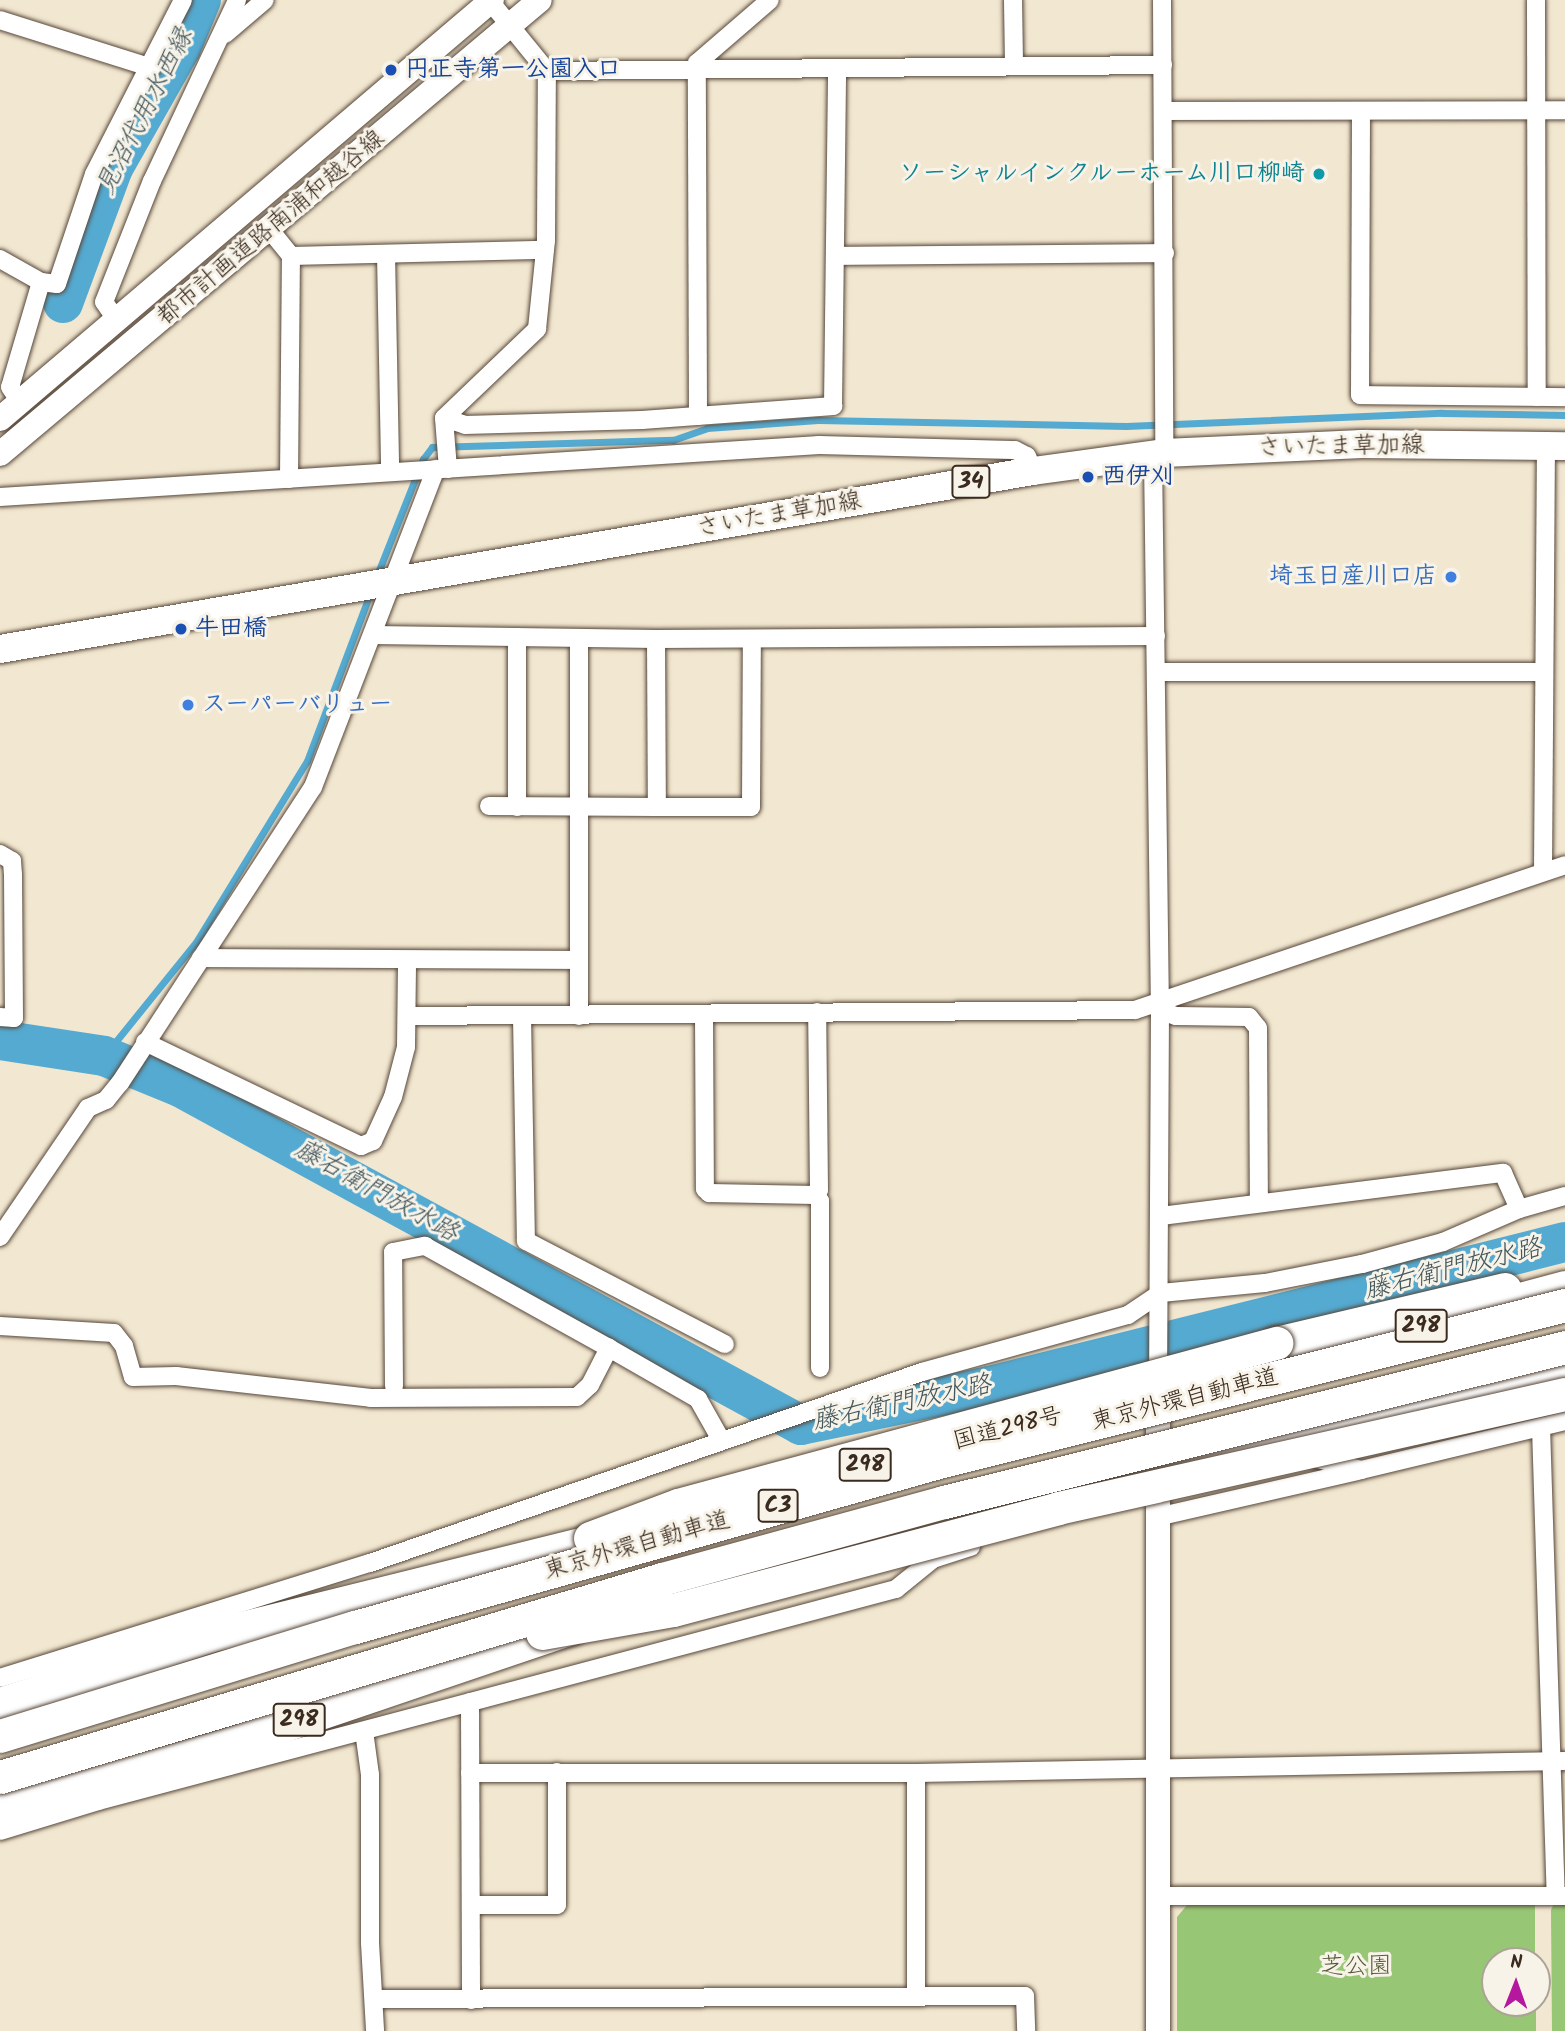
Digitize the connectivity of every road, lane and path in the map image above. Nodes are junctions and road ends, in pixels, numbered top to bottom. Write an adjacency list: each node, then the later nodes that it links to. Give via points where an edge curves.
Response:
1 (183, 0): 15 (street)
2 (237, 0): 12 (street)
3 (265, 0): 12 (street)
4 (490, 0): 11 (street); 31 (street, 都市計画道路南浦和越谷線)
5 (540, 0): 11 (street, 都市計画道路南浦和越谷線)
6 (771, 0): 17 (street, via 697,63)
7 (1013, 0): 14 (street)
8 (1162, 0): 13 (street)
9 (1536, 0): 19 (street)
10 (0, 20): 15 (street)
11 (510, 26): 18 (street); 23 (street, 都市計画道路南浦和越谷線)
12 (220, 39): 31 (street, via 152,181 104,302)
13 (1163, 65): 14 (street); 21 (street)
14 (1014, 66): 16 (street)
15 (152, 68): 30 (street, via 94,174 57,284)
16 (837, 68): 17 (street); 28 (street)
17 (696, 69): 18 (street); 35 (street)
18 (547, 71): 24 (street)
19 (1536, 110): 20 (street); 22 (street); 32 (street)
20 (1565, 110)
21 (1163, 111): 22 (street); 25 (street)
22 (1362, 111): 32 (street, via 1360,395)
23 (270, 230): 27 (street); 39 (street, 都市計画道路南浦和越谷線)
24 (545, 250): 26 (street); 36 (street, via 537,329)
25 (1165, 253): 28 (street); 40 (street)
26 (386, 254): 27 (street); 43 (street)
27 (291, 256): 44 (street)
28 (835, 256): 35 (street, via 833,406)
29 (0, 259): 30 (street)
30 (41, 282): 34 (street, via 10,387)
31 (117, 321): 34 (street, 都市計画道路南浦和越谷線)
32 (1537, 397): 33 (street)
33 (1565, 397)
34 (20, 402): 37 (street, 都市計画道路南浦和越谷線)
35 (698, 416): 36 (street, via 465,425)
36 (444, 418): 41 (street)
37 (0, 419)
38 (1555, 445): 40 (main road, さいたま草加線 / 34, via 1362,444); 55 (street)
39 (0, 454)
40 (1159, 455): 42 (main road, さいたま草加線 / 34); 48 (street)
41 (442, 469): 42 (street, via 819,445 913,444 1015,450 1027,456); 43 (street); 46 (street)
42 (1033, 471): 46 (main road, さいたま草加線 / 34)
43 (390, 472): 44 (street)
44 (289, 479): 45 (street)
45 (0, 497)
46 (379, 584): 47 (street); 53 (main road, さいたま草加線 / 34)
47 (374, 635): 49 (street); 63 (street, via 313,787)
48 (1156, 636): 52 (street); 54 (street)
49 (517, 637): 50 (street); 57 (street)
50 (579, 638): 51 (street); 58 (street)
51 (656, 639): 52 (street); 59 (street)
52 (752, 639): 59 (street, via 751,807)
53 (0, 649)
54 (1156, 672): 55 (street); 66 (street)
55 (1541, 672): 62 (street)
56 (489, 806): 57 (street)
57 (517, 807): 58 (street)
58 (580, 807): 59 (street); 65 (street)
59 (657, 807)
60 (0, 854): 72 (street, via 12,861 14,1018)
61 (1565, 866): 62 (street)
62 (1543, 871): 66 (street)
63 (201, 958): 64 (street); 73 (street)
64 (407, 960): 65 (street); 69 (street)
65 (579, 961): 71 (street)
66 (1160, 1007): 67 (street); 76 (street, via 1176,1016 1249,1017 1258,1028); 78 (street)
67 (817, 1012): 68 (street); 74 (street, via 819,1190)
68 (704, 1014): 71 (street); 74 (street, via 705,1189 709,1193)
69 (407, 1016): 70 (street); 73 (street, via 406,1047 393,1097 373,1141 361,1146)
70 (522, 1016): 71 (street); 85 (street, via 526,1241)
71 (579, 1016)
72 (0, 1017)
73 (145, 1042): 79 (street, via 106,1100 88,1108)
74 (815, 1195): 88 (street, via 820,1201)
75 (1565, 1196): 77 (street)
76 (1259, 1203): 77 (street, via 1503,1173); 78 (street)
77 (1519, 1209): 82 (street, via 1443,1242 1362,1264 1265,1283)
78 (1161, 1216): 82 (street)
79 (0, 1237)
80 (1565, 1275): 101 (highway, bridge, via 1276,1343 678,1505)
81 (1565, 1287): 91 (highway, 国道298号 / 298)
82 (1161, 1293): 91 (street); 95 (street, via 1128,1315 922,1372)
83 (1565, 1305): 101 (highway, 東京外環自動車道 / C3, bridge, via 935,1463)
84 (0, 1326): 86 (street, via 114,1333 124,1346 133,1377 176,1376 371,1398 577,1397 590,1385)
85 (725, 1344)
86 (609, 1348): 90 (street, via 425,1246 393,1252); 95 (street, via 698,1399)
87 (1565, 1348): 102 (highway, 東京外環自動車道 / C3, bridge, via 944,1502)
88 (820, 1368)
89 (1565, 1372): 96 (highway, 298)
90 (394, 1386)
91 (1158, 1393): 97 (street); 105 (highway, 国道298号 / 298, via 910,1452 576,1546 209,1636)
92 (1565, 1394): 102 (highway, bridge, via 1058,1508 673,1610)
93 (1565, 1421): 94 (street)
94 (1541, 1427): 98 (street); 108 (street)
95 (720, 1438): 103 (street, via 370,1563)
96 (1258, 1444): 97 (highway, 298); 98 (street)
97 (1157, 1467): 99 (highway, 298); 100 (street)
98 (1361, 1471): 100 (street)
99 (1017, 1498): 104 (street, via 989,1541 933,1559 896,1589); 114 (highway, 298, via 594,1620 234,1742)
100 (1157, 1517): 109 (street)
101 (355, 1627): 107 (highway, 東京外環自動車道 / C3, bridge)
102 (364, 1665): 113 (highway, 東京外環自動車道 / C3, bridge)
103 (0, 1678)
104 (470, 1702): 106 (street); 111 (street)
105 (0, 1703)
106 (364, 1731): 115 (street); 120 (street, via 370,1775 370,1943)
107 (0, 1736)
108 (1559, 1761): 109 (street); 117 (street)
109 (1156, 1765): 112 (street); 116 (street)
110 (557, 1772): 111 (street); 112 (street); 118 (street, via 557,1905)
111 (470, 1773): 118 (street)
112 (916, 1773): 119 (street)
113 (0, 1777)
114 (0, 1811)
115 (0, 1831)
116 (1157, 1896): 117 (street); 124 (street)
117 (1561, 1896)
118 (471, 1905): 121 (street)
119 (916, 1997): 121 (street); 123 (street, via 1025,1996)
120 (375, 1999): 121 (street); 122 (street)
121 (471, 2000)
122 (376, 2031)
123 (1026, 2031)
124 (1158, 2031)

